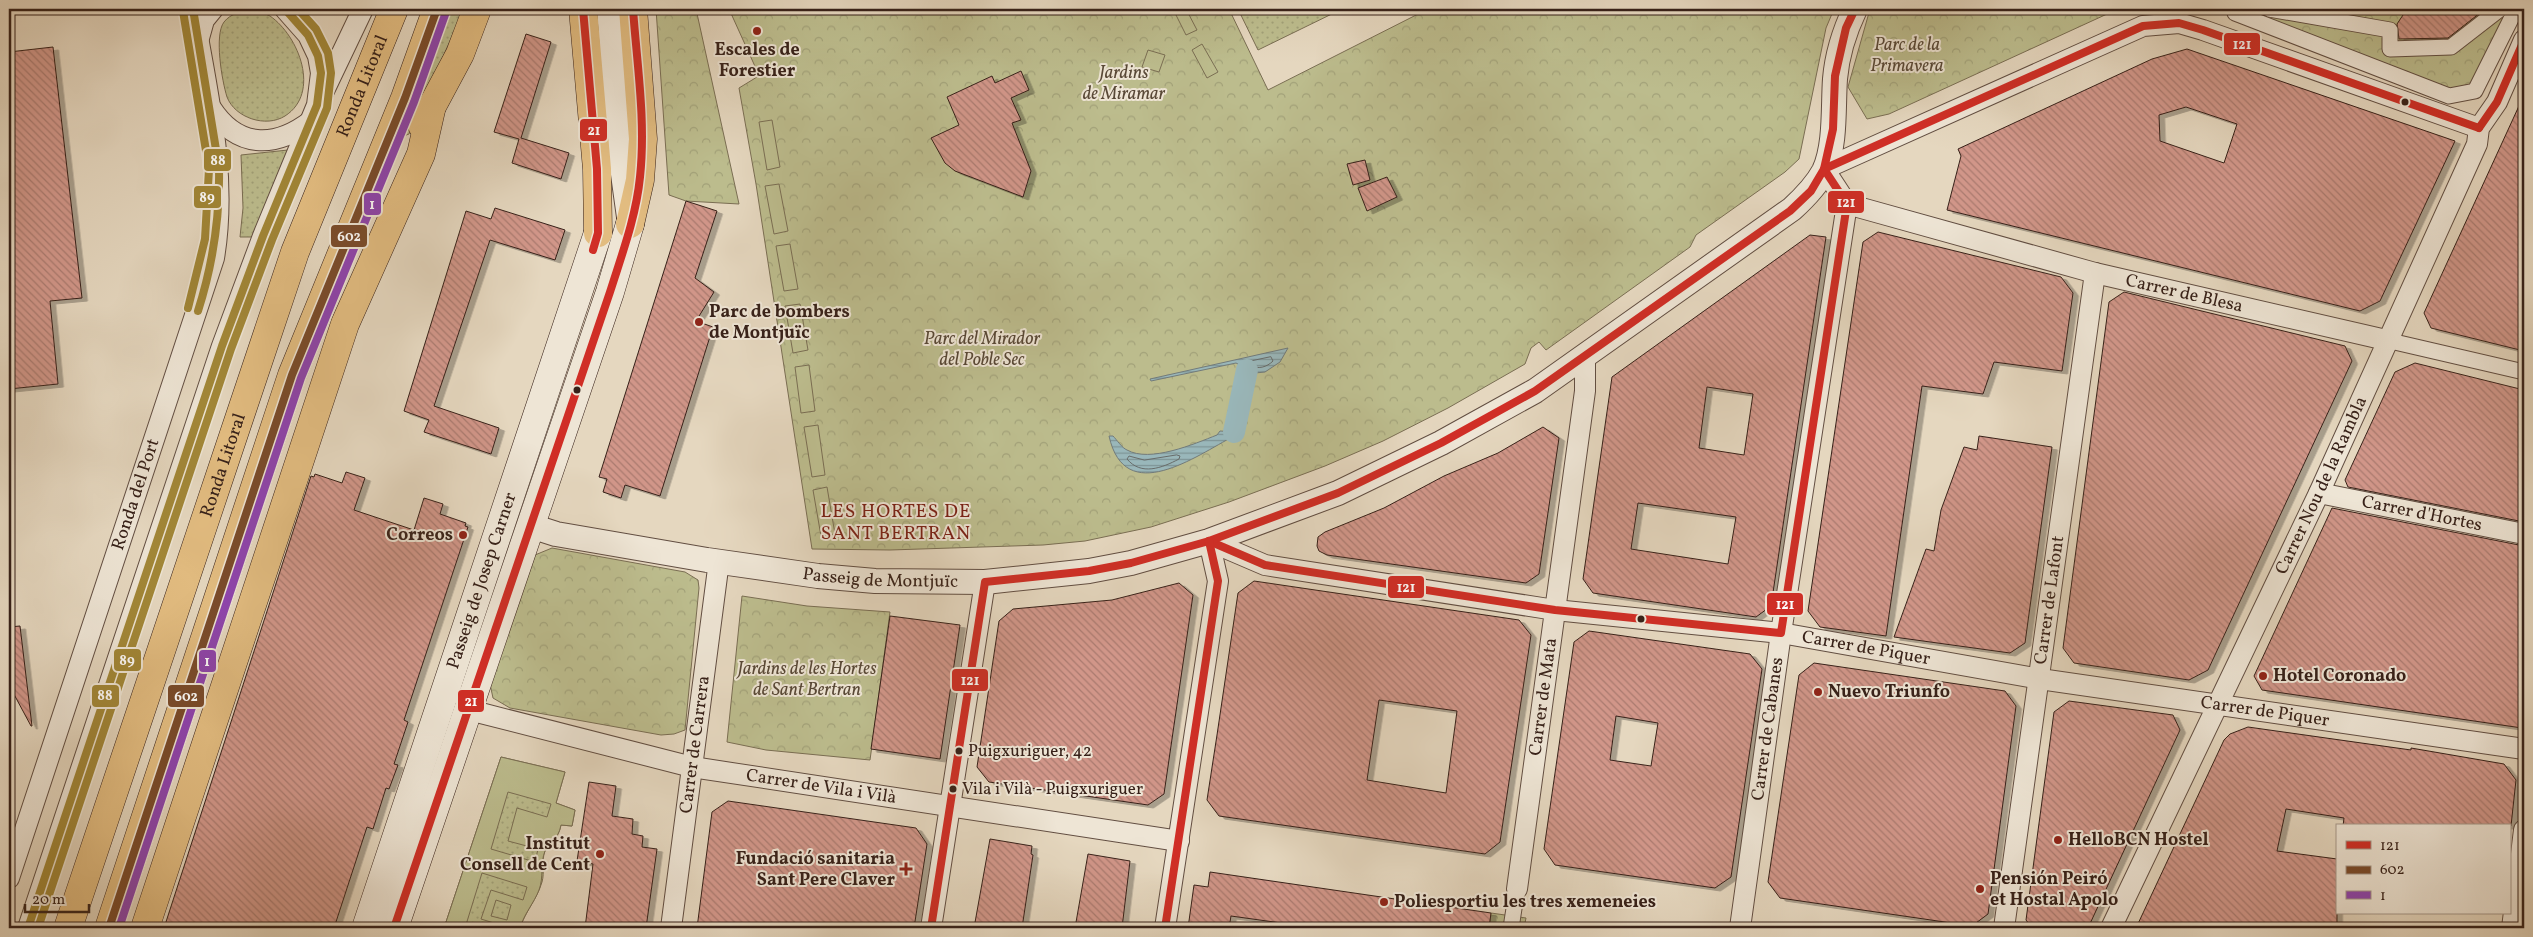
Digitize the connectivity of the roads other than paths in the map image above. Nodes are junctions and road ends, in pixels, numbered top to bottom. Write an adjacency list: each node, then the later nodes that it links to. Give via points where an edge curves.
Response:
1 (194, 9): 16 (street, Ronda del Port)
2 (213, 9): 16 (street, via 204,20)
3 (285, 9): 20 (street, Ronda del Port, via 308,36 318,56 321,73)
4 (363, 9): 20 (street)
5 (394, 9): 52 (highway, Ronda Litoral, via 295,252)
6 (438, 9): 29 (highway, Ronda Litoral)
7 (477, 9): 19 (highway, via 460,54)
8 (583, 9): 26 (highway, via 597,169)
9 (609, 9): 22 (street)
10 (633, 9): 25 (highway, via 643,139 640,180)
11 (1855, 9): 23 (street, Passeig de Montjuïc, via 1846,28 1835,76 1833,129)
12 (2236, 9): 15 (street, via 2234,13 2449,96 2475,91)
13 (2269, 9): 14 (street, via 2390,30 2390,49 2451,47)
14 (2500, 9)
15 (2516, 9)
16 (198, 40): 18 (street, Ronda del Port)
17 (2524, 40): 21 (street, Carrer Nou de la Rambla, via 2497,102)
18 (209, 104): 20 (street, Ronda del Port, via 229,130 242,138 254,140 286,136); 49 (street, Ronda del Port, via 220,193 214,258)
19 (431, 110): 29 (highway); 54 (highway, via 421,154 345,324)
20 (314, 113): 51 (street, Ronda del Port, via 222,346)
21 (2479, 128): 23 (street, via 2179,24 2143,26); 28 (street, Carrer Nou de la Rambla, via 2477,144)
22 (618, 138): 25 (street); 26 (street)
23 (1824, 169): 24 (street); 30 (street, Passeig de Montjuïc, via 1811,191 1790,211)
24 (1847, 204): 27 (street, Carrer de Blesa); 40 (street, Carrer de Cabanes)
25 (630, 224): 34 (main road, Passeig de Josep Carner)
26 (598, 233): 33 (main road, Passeig de Josep Carner)
27 (2095, 273): 28 (street, Carrer de Blesa); 41 (street, Carrer de Lafont)
28 (2386, 340): 31 (street, Carrer de Blesa); 32 (street, Carrer Nou de la Rambla)
29 (306, 342): 53 (highway, Ronda Litoral, via 263,460)
30 (1585, 355): 36 (street, Passeig de Montjuïc, via 1535,391 1425,452 1338,493); 39 (street, Carrer de Mata, via 1585,391)
31 (2524, 372)
32 (2319, 493): 35 (street, Carrer d'Hortes); 42 (street, Carrer Nou de la Rambla)
33 (506, 514): 34 (main road); 55 (main road, Passeig de Josep Carner)
34 (531, 526): 37 (street, Passeig de Montjuïc, via 556,534); 43 (main road, Passeig de Josep Carner)
35 (2524, 534)
36 (1209, 541): 38 (street, Passeig de Montjuïc, via 1088,571); 39 (street, Carrer de Piquer, via 1265,565); 48 (street, via 1218,581)
37 (719, 561): 38 (street, Passeig de Montjuïc, via 875,581); 45 (street, Carrer de Carrera)
38 (984, 582): 46 (street)
39 (1555, 610): 40 (street, Carrer de Piquer); 50 (street, Carrer de Mata)
40 (1781, 633): 41 (street, Carrer de Piquer); 61 (street, Carrer de Cabanes)
41 (2040, 679): 42 (street, Carrer de Piquer); 62 (street, Carrer de Lafont)
42 (2218, 704): 44 (street, Carrer de Piquer); 63 (street, Carrer Nou de la Rambla)
43 (469, 710): 45 (street, Carrer de Vila i Vilà); 56 (main road, Passeig de Josep Carner)
44 (2524, 748)
45 (692, 767): 46 (street, Carrer de Vila i Vilà); 57 (street, Carrer de Carrera)
46 (950, 808): 48 (street, Carrer de Vila i Vilà); 58 (street)
47 (2524, 830): 64 (street)
48 (1180, 842): 59 (street)
49 (9, 878)
50 (1517, 889): 60 (street)
51 (28, 928)
52 (68, 928)
53 (109, 928)
54 (145, 928)
55 (366, 928)
56 (394, 928)
57 (671, 928)
58 (931, 928)
59 (1165, 928)
60 (1511, 928)
61 (1740, 928)
62 (2004, 928)
63 (2111, 928)
64 (2512, 928)

